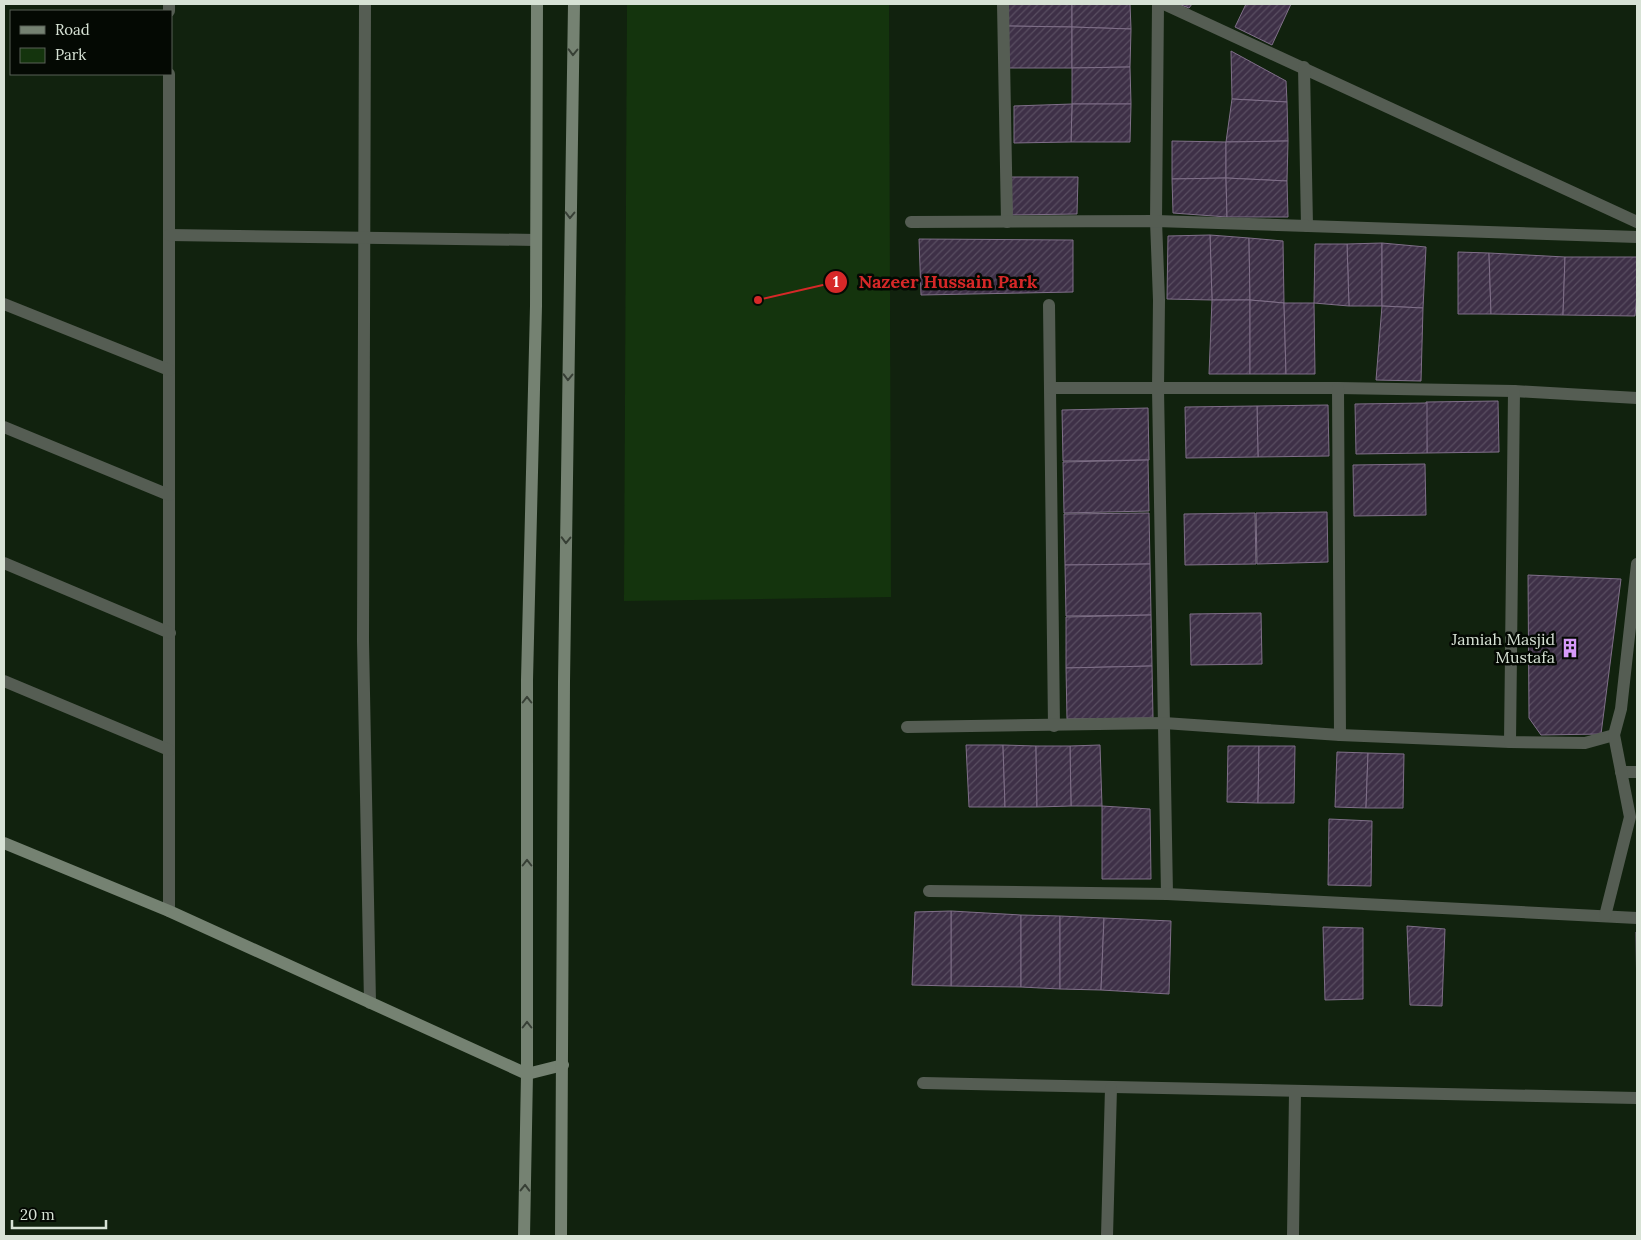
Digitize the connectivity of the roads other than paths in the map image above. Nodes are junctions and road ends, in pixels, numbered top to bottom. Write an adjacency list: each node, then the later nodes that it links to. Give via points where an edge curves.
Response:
1 (365, 4): 16 (street)
2 (537, 4): 17 (main road)
3 (574, 4): 48 (main road, one-way to 48, via 564,682)
4 (1003, 4): 11 (street)
5 (1158, 4): 9 (street)
6 (1164, 4): 7 (street)
7 (1304, 67): 12 (street); 13 (street)
8 (169, 75): 14 (street)
9 (1156, 220): 11 (street); 13 (street); 23 (street)
10 (911, 222): 11 (street)
11 (1006, 222)
12 (1637, 222)
13 (1306, 226): 15 (street)
14 (169, 235): 16 (street); 20 (street)
15 (1637, 237)
16 (364, 238): 17 (street); 47 (street, via 363,641)
17 (536, 240): 49 (main road, one-way to 17, via 527,680)
18 (4, 304): 20 (street)
19 (1049, 305): 21 (street)
20 (169, 370): 27 (street)
21 (1050, 388): 23 (street); 33 (street)
22 (1338, 388): 23 (street); 24 (street); 35 (street)
23 (1158, 389): 32 (street)
24 (1514, 391): 25 (street); 37 (street)
25 (1637, 398)
26 (4, 428): 27 (street)
27 (169, 495): 30 (street)
28 (4, 563): 30 (street)
29 (1637, 564): 36 (street, via 1622,709)
30 (170, 633): 38 (street)
31 (4, 681): 38 (street)
32 (1164, 723): 33 (street); 35 (street); 43 (street)
33 (1054, 726): 34 (street)
34 (907, 727)
35 (1340, 734): 37 (street)
36 (1614, 736): 37 (street, via 1584,743); 39 (street)
37 (1510, 742)
38 (170, 750): 44 (street)
39 (1621, 772): 40 (street); 45 (street, via 1630,817)
40 (1637, 772)
41 (4, 842): 44 (main road)
42 (929, 891): 43 (street)
43 (1167, 894): 45 (street)
44 (170, 911): 47 (main road)
45 (1605, 916): 46 (street)
46 (1637, 918)
47 (370, 1003): 49 (main road)
48 (563, 1065): 49 (main road); 55 (main road)
49 (527, 1074): 54 (main road, one-way to 49)
50 (924, 1083): 51 (street)
51 (1111, 1088): 52 (street); 56 (street)
52 (1295, 1092): 53 (street); 57 (street)
53 (1637, 1098)
54 (524, 1236)
55 (561, 1236)
56 (1107, 1236)
57 (1293, 1236)

